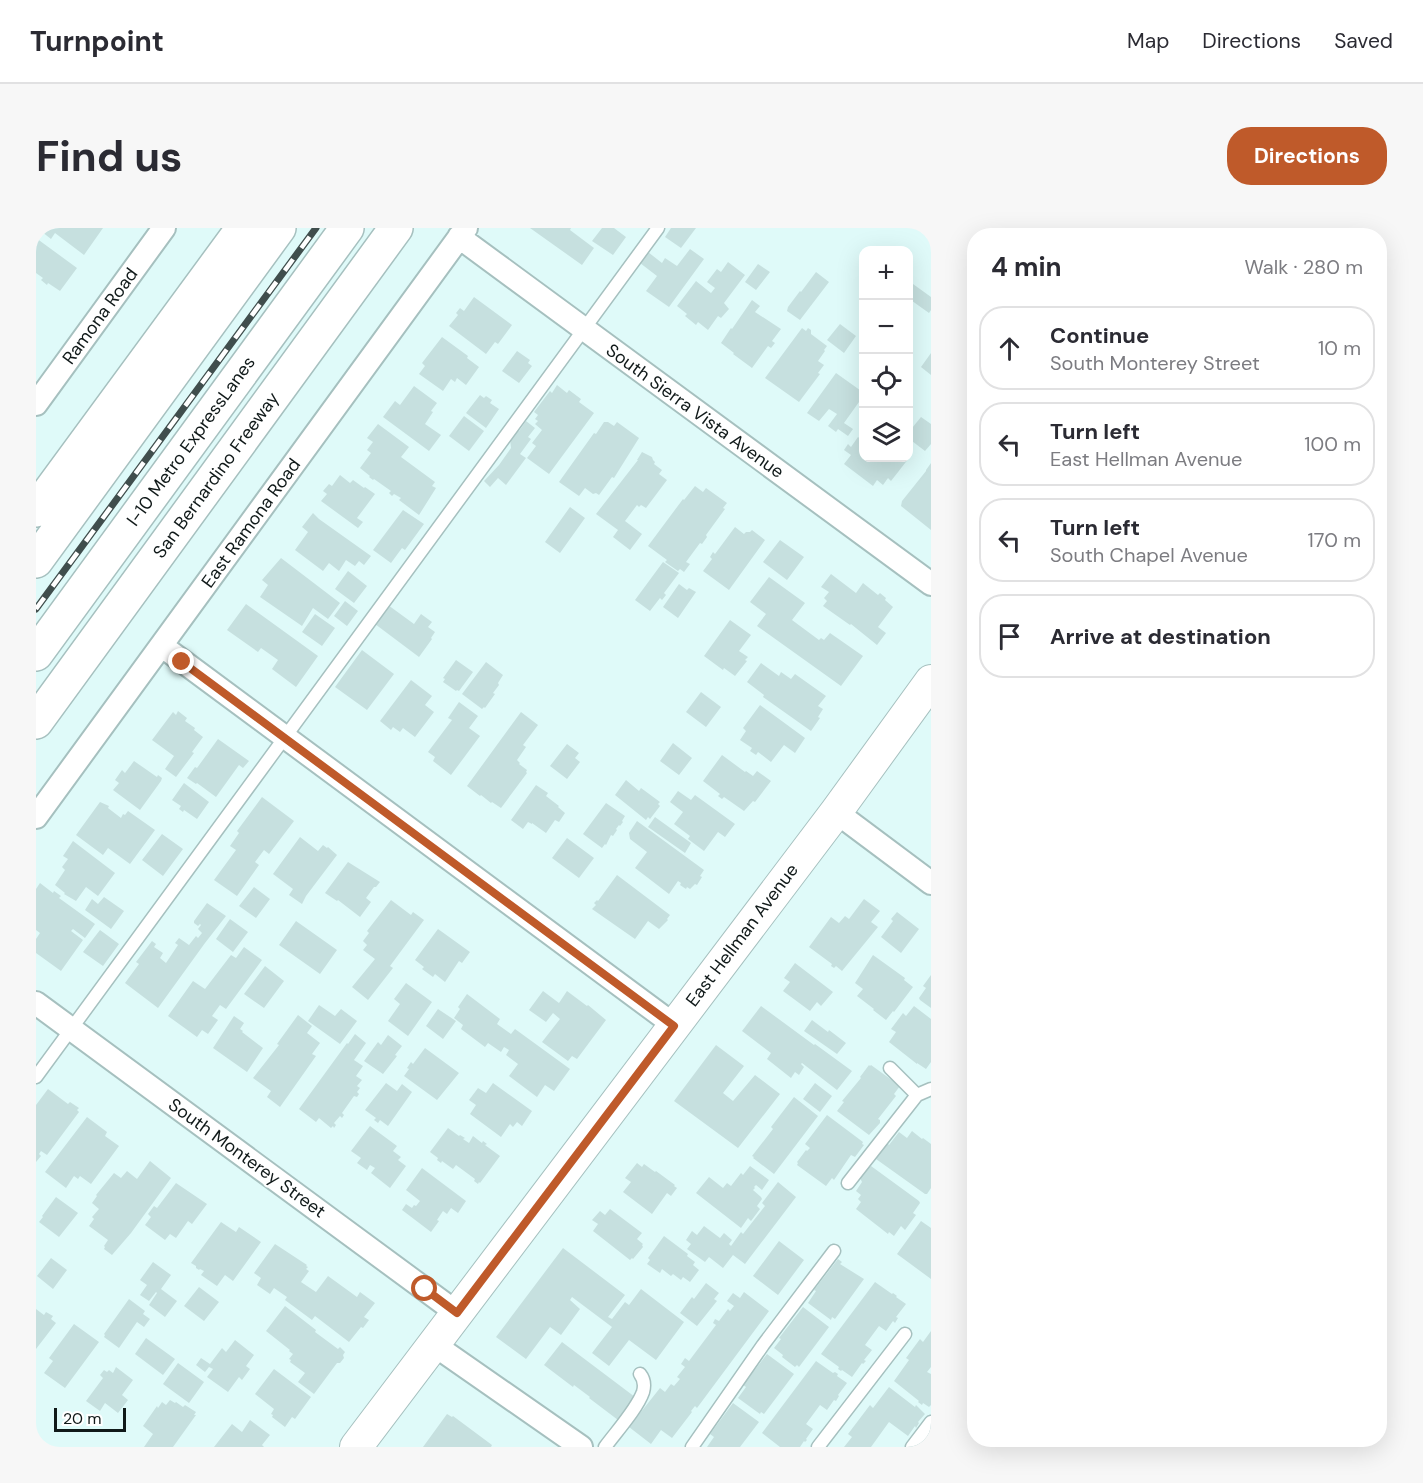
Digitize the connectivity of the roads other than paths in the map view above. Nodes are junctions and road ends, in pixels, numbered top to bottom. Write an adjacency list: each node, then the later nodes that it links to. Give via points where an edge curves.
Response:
1 (164, 228): 9 (street, Ramona Road)
2 (243, 228): 10 (highway)
3 (279, 228): 11 (highway)
4 (347, 228): 14 (highway, I-10 Metro ExpressLanes)
5 (396, 228): 16 (highway, San Bernardino Freeway)
6 (658, 228): 8 (lane)
7 (463, 233): 8 (street, South Sierra Vista Avenue); 13 (street, East Ramona Road)
8 (584, 329): 12 (street, South Sierra Vista Avenue); 17 (lane)
9 (36, 404)
10 (36, 510)
11 (36, 561)
12 (931, 584)
13 (162, 646): 17 (street); 19 (street, East Ramona Road)
14 (36, 654)
15 (931, 681): 18 (street, East Hellman Avenue)
16 (36, 722)
17 (285, 737): 22 (street); 23 (lane)
18 (836, 812): 20 (street); 22 (street, East Hellman Avenue)
19 (36, 817)
20 (931, 883)
21 (36, 1003): 23 (street, South Monterey Street)
22 (674, 1026): 30 (street, East Hellman Avenue)
23 (72, 1029): 25 (lane); 30 (street, South Monterey Street)
24 (890, 1068): 27 (lane)
25 (36, 1077)
26 (931, 1089): 27 (lane)
27 (917, 1095): 28 (lane)
28 (848, 1183)
29 (834, 1251): 38 (lane)
30 (457, 1313): 32 (street, East Hellman Avenue)
31 (905, 1334): 39 (lane)
32 (433, 1344): 35 (street, East Hellman Avenue); 36 (street)
33 (640, 1374): 37 (lane, via 644,1390)
34 (931, 1422): 40 (lane)
35 (356, 1447)
36 (581, 1447)
37 (605, 1447)
38 (692, 1447)
39 (818, 1447)
40 (912, 1447)

